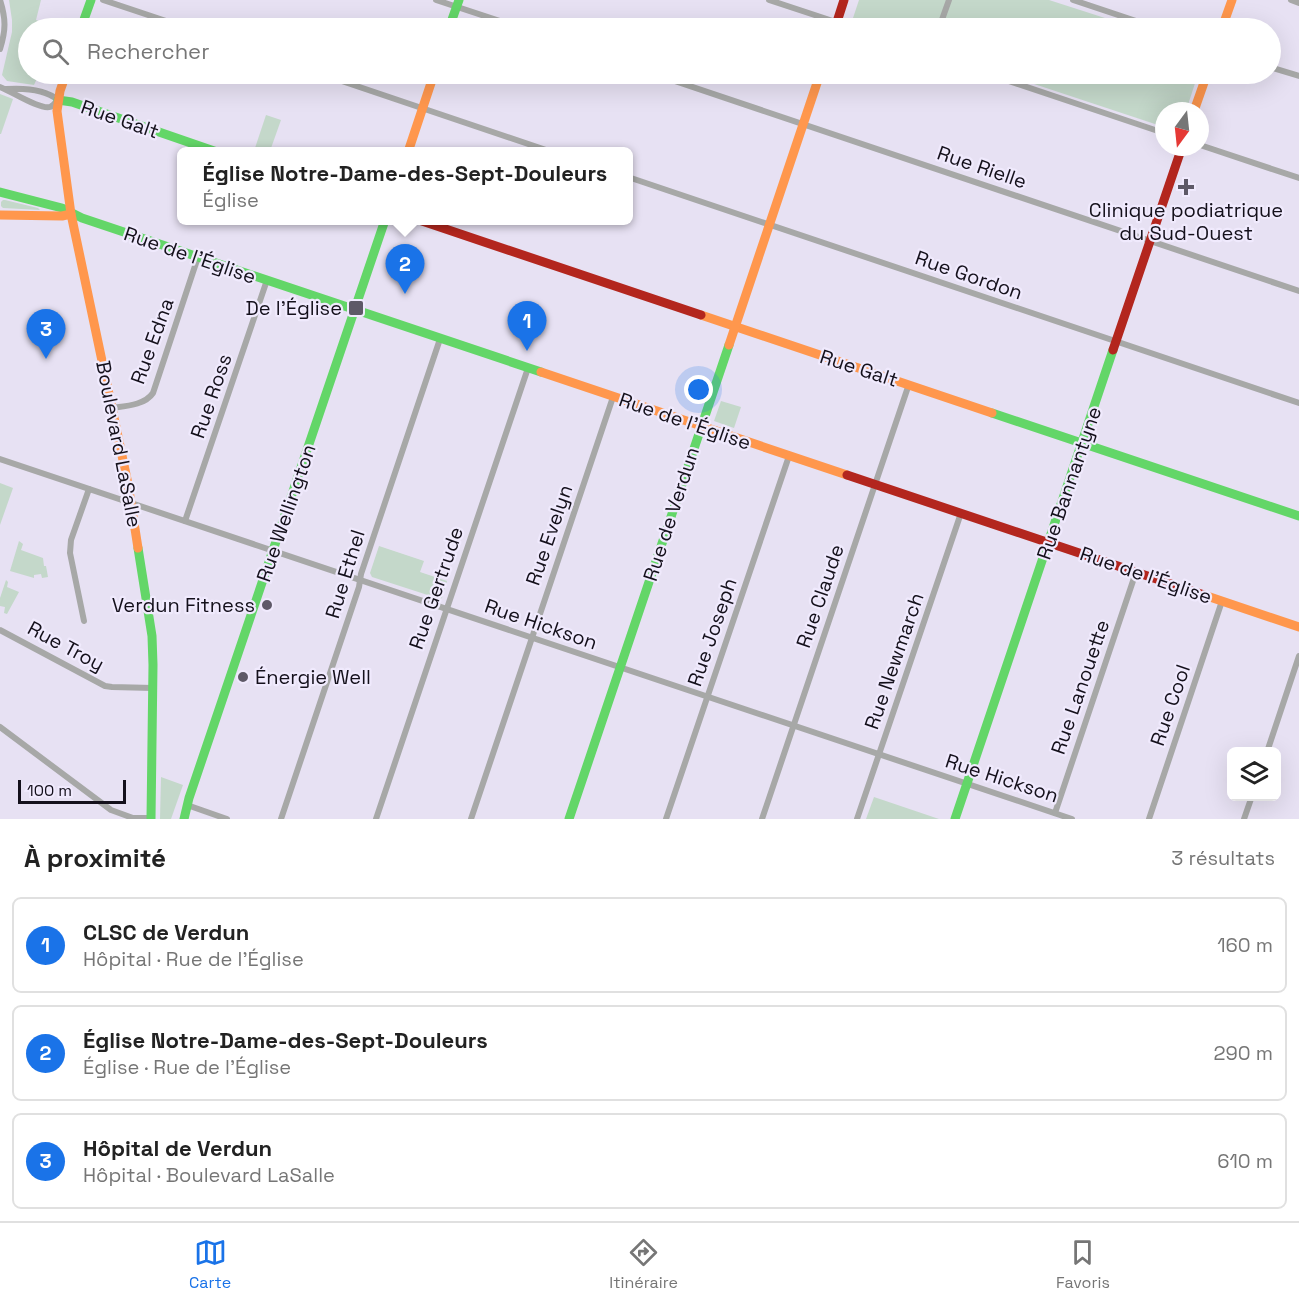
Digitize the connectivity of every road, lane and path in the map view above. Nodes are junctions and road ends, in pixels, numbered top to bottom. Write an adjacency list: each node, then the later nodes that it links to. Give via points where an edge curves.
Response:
1 (0, 0): 22 (street, via 6,26)
2 (91, 0): 13 (main road)
3 (103, 0): 14 (street)
4 (436, 0): 11 (street)
5 (769, 0): 17 (street)
6 (844, 0): 18 (main road)
7 (949, 0): 19 (street)
8 (1072, 0): 20 (street)
9 (1232, 0): 21 (main road)
10 (1291, 0): 12 (street)
11 (457, 3): 15 (main road); 16 (street)
12 (1299, 3)
13 (85, 18)
14 (157, 18)
15 (452, 18)
16 (495, 18)
17 (815, 18)
18 (838, 18)
19 (943, 18)
20 (1127, 18)
21 (1226, 18)
22 (0, 49)
23 (1281, 70): 24 (street)
24 (1299, 76)
25 (63, 84): 33 (main road, Boulevard LaSalle)
26 (351, 84): 35 (street)
27 (430, 84): 35 (main road)
28 (684, 84): 36 (street, Rue Rielle)
29 (817, 84): 36 (main road, Rue de Verdun)
30 (1018, 84): 37 (street)
31 (1203, 84): 34 (main road)
32 (3, 88): 33 (street, Rue Galt, via 48,93); 33 (street, Rue Galt, via 45,107)
33 (58, 100): 38 (main road, Rue Galt); 46 (main road, Boulevard LaSalle)
34 (1197, 102)
35 (422, 108): 39 (main road); 40 (street)
36 (803, 123): 50 (main road, Rue de Verdun); 51 (street, Rue Rielle)
37 (1155, 130)
38 (202, 147)
39 (410, 147)
40 (537, 147)
41 (1209, 148): 43 (street)
42 (1179, 156): 51 (main road, Rue Bannantyne)
43 (1299, 178)
44 (633, 179): 50 (street, Rue Gordon)
45 (0, 192): 46 (main road, Rue de l'Église, via 62,208)
46 (71, 214): 47 (main road, Rue de l'Église); 52 (main road, Rue de l'Église); 63 (main road, Boulevard LaSalle)
47 (0, 215)
48 (382, 225): 55 (main road, Rue Wellington)
49 (434, 225): 56 (main road, Rue Galt)
50 (769, 225): 56 (main road, Rue de Verdun); 58 (street, Rue Gordon)
51 (1150, 241): 54 (street, Rue Rielle); 58 (main road, Rue Bannantyne)
52 (198, 257): 53 (main road, Rue de l'Église); 63 (street, Rue Edna, via 153,393 143,401)
53 (267, 280): 55 (main road, Rue de l'Église); 73 (street, Rue Ross)
54 (1299, 291)
55 (354, 310): 57 (main road, Rue de l'Église); 75 (main road, Rue Wellington)
56 (735, 326): 60 (main road, Rue Galt); 64 (main road, Rue de Verdun)
57 (440, 339): 59 (main road, Rue de l'Église); 77 (street, Rue Ethel)
58 (1116, 341): 62 (street, Rue Gordon); 65 (main road, Rue Bannantyne)
59 (528, 368): 61 (main road, Rue de l'Église); 79 (street, Rue Gertrude)
60 (909, 384): 65 (main road, Rue Galt); 68 (street, Rue Claude)
61 (613, 397): 64 (main road, Rue de l'Église); 83 (street, Rue Evelyn)
62 (1299, 403)
63 (112, 408): 70 (main road, Boulevard LaSalle)
64 (701, 427): 66 (main road, Rue de l'Église); 85 (main road, Rue de Verdun)
65 (1083, 442): 72 (main road, Rue Galt); 74 (main road, Rue Bannantyne)
66 (789, 456): 68 (main road, Rue de l'Église); 87 (street, Rue Joseph)
67 (0, 459): 69 (street, Rue Hickson)
68 (875, 484): 71 (main road, Rue de l'Église); 88 (street, Rue Claude)
69 (89, 489): 70 (street, Rue Hickson); 80 (street, via 69,553)
70 (132, 503): 73 (street, Rue Hickson); 86 (main road, Boulevard LaSalle, via 152,636)
71 (961, 513): 74 (main road, Rue de l'Église); 91 (street, Rue Newmarch)
72 (1299, 516)
73 (185, 521): 75 (street, Rue Hickson)
74 (1049, 542): 76 (main road, Rue de l'Église); 92 (main road, Rue Bannantyne)
75 (273, 551): 77 (street, Rue Hickson); 94 (main road, Rue Wellington)
76 (1136, 572): 78 (main road, Rue de l'Église); 95 (street, Rue Lanouette)
77 (360, 580): 79 (street, Rue Hickson); 99 (street, Rue Ethel)
78 (1222, 601): 81 (main road, Rue de l'Église); 108 (street, Rue Cool)
79 (446, 609): 83 (street, Rue Hickson); 100 (street, Rue Gertrude)
80 (84, 621)
81 (1299, 627)
82 (0, 630): 86 (street, Rue Troy, via 105,686)
83 (532, 638): 85 (street, Rue Hickson); 101 (street, Rue Evelyn)
84 (1299, 656): 90 (street)
85 (620, 667): 87 (street, Rue Hickson); 102 (main road, Rue de Verdun)
86 (153, 688): 96 (main road, Boulevard LaSalle)
87 (708, 697): 88 (street, Rue Hickson); 103 (street, Rue Joseph)
88 (794, 726): 91 (street, Rue Hickson); 104 (street, Rue Claude)
89 (0, 727): 96 (street, via 111,810)
90 (1269, 747)
91 (879, 754): 92 (street, Rue Hickson); 105 (street, Rue Newmarch)
92 (967, 784): 95 (street, Rue Hickson); 106 (main road, Rue Bannantyne)
93 (1250, 801): 109 (street)
94 (187, 806): 97 (main road, Rue Wellington); 98 (street)
95 (1055, 813): 107 (street, Rue Hickson)
96 (151, 819)
97 (182, 819)
98 (227, 819)
99 (280, 819)
100 (376, 819)
101 (471, 819)
102 (569, 819)
103 (666, 819)
104 (762, 819)
105 (857, 819)
106 (956, 819)
107 (1072, 819)
108 (1149, 819)
109 (1244, 819)

